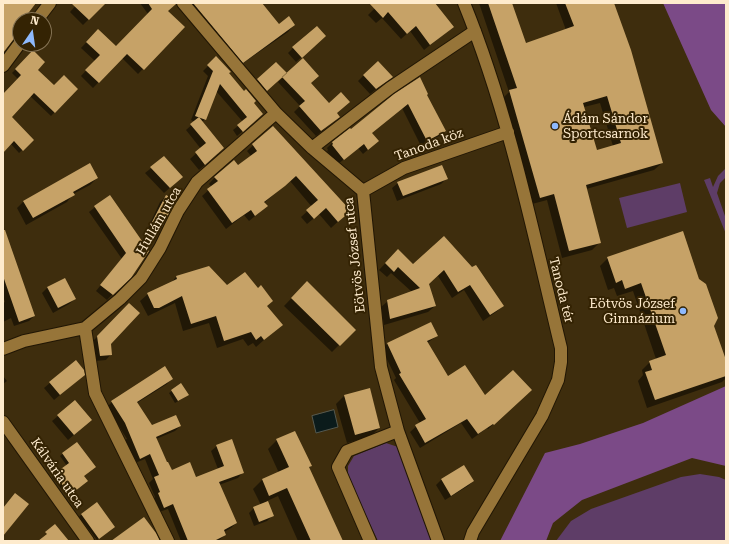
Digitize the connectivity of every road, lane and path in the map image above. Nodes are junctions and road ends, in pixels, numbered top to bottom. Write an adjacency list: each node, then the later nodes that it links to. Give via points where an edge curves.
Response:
1 (50, 3): 4 (street)
2 (183, 3): 8 (street, Eötvös József utca)
3 (464, 3): 5 (street, Tanoda tér)
4 (43, 12)
5 (475, 31): 9 (street, Tanoda tér); 10 (street, via 390,88)
6 (13, 52): 7 (street)
7 (3, 66)
8 (276, 113): 10 (street, Eötvös József utca); 12 (street, Hullám utca, via 197,182 141,278)
9 (508, 132): 11 (street, Tanoda köz, via 404,168); 16 (street, Tanoda tér, via 561,348 561,362 558,380 542,416)
10 (312, 148): 11 (street, Eötvös József utca)
11 (363, 191): 15 (street, Eötvös József utca, via 381,367)
12 (84, 328): 13 (street, Hullám utca, via 24,341); 18 (street, via 95,393)
13 (3, 349)
14 (3, 422): 17 (street, Kálvária utca)
15 (398, 431): 19 (street, via 347,451 338,467); 20 (street, Eötvös József utca)
16 (472, 536): 21 (street)
17 (88, 541)
18 (168, 541)
19 (370, 541)
20 (438, 541)
21 (459, 541)

